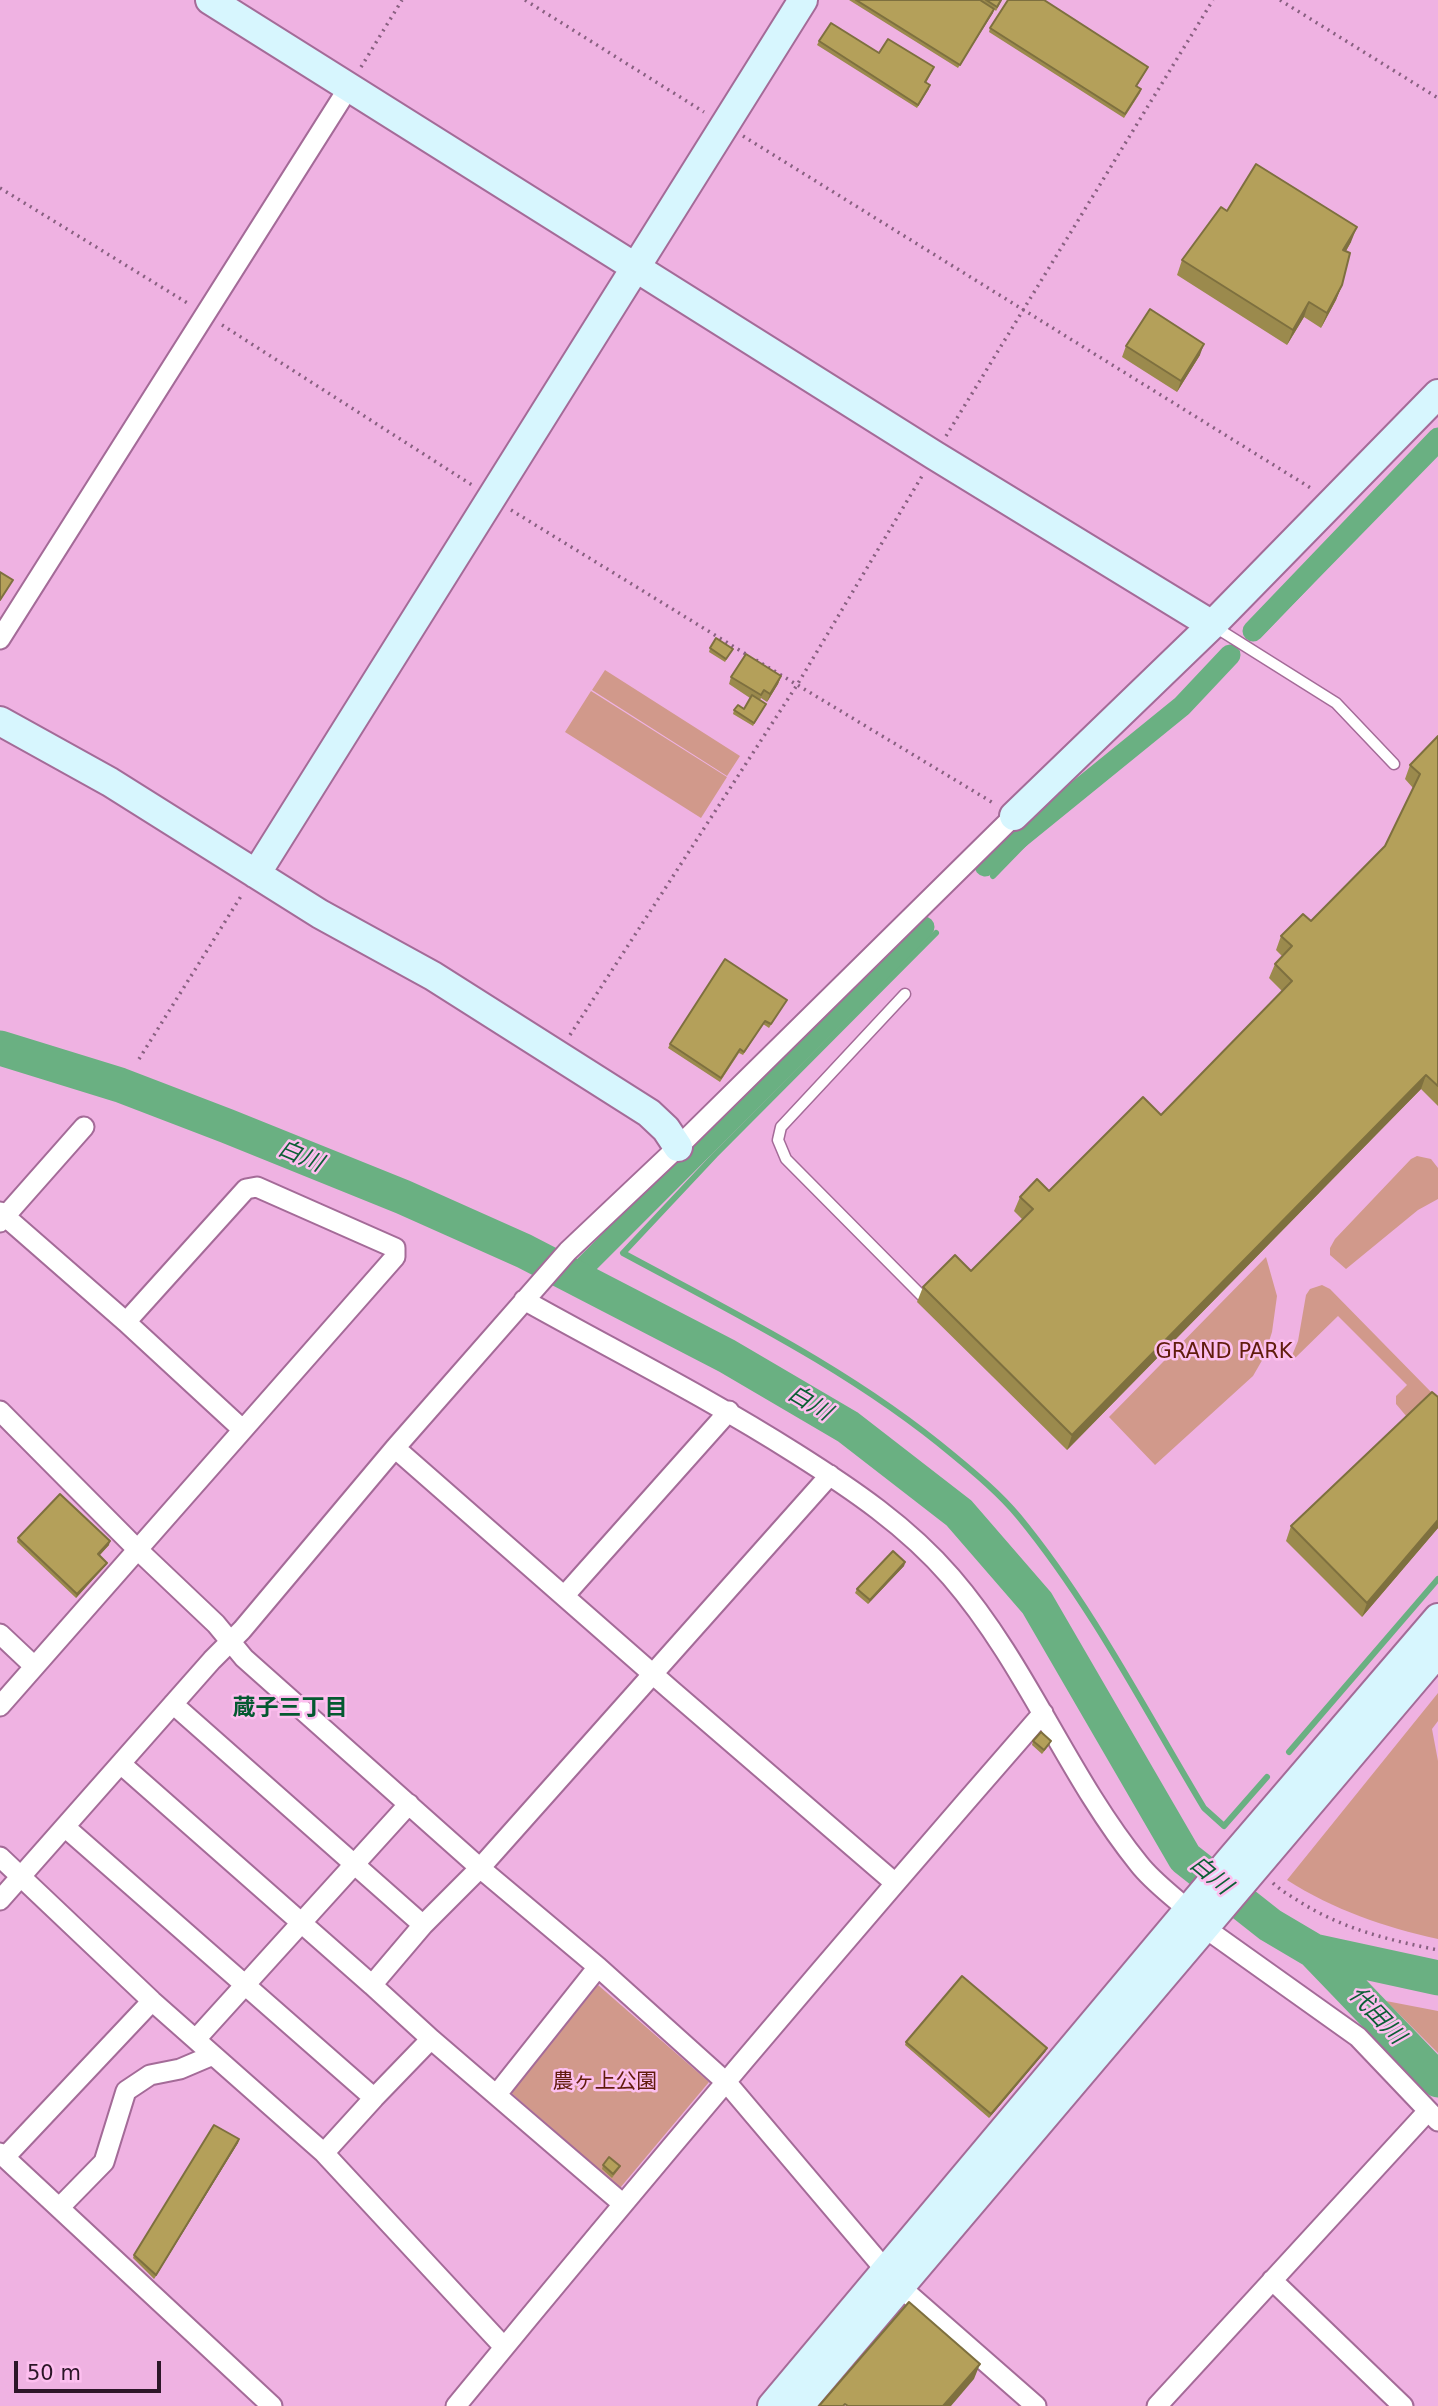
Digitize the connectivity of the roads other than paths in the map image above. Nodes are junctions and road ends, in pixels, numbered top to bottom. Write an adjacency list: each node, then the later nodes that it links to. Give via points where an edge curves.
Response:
1 (210, 0): 3 (street)
2 (803, 0): 4 (street)
3 (349, 86): 4 (street); 7 (street)
4 (636, 268): 6 (street); 11 (street)
5 (1438, 394): 6 (street)
6 (1212, 625): 9 (lane, via 1336,703); 10 (street)
7 (0, 639)
8 (0, 721): 11 (street)
9 (1394, 764)
10 (1014, 817): 14 (street)
11 (260, 867): 14 (street, via 320,914 433,976 649,1113)
12 (905, 994): 17 (lane, via 781,1127 778,1140 786,1159)
13 (84, 1127): 15 (street)
14 (678, 1147): 16 (street)
15 (2, 1217): 18 (street)
16 (530, 1292): 20 (street); 22 (street)
17 (923, 1297)
18 (126, 1322): 21 (street); 21 (street, via 246,1189 257,1187 396,1248 395,1256)
19 (0, 1411): 24 (street)
20 (729, 1411): 23 (street); 25 (street)
21 (242, 1429): 24 (street)
22 (395, 1448): 25 (street); 29 (street)
23 (830, 1475): 33 (street); 36 (street, via 896,1522 951,1577 1001,1641)
24 (138, 1550): 29 (street, via 216,1624); 32 (street)
25 (565, 1595): 33 (street)
26 (1438, 1598): 31 (street)
27 (1438, 1618): 31 (street)
28 (0, 1634): 32 (street)
29 (229, 1643): 34 (street); 38 (street)
30 (1438, 1652): 42 (street)
31 (1398, 1665): 42 (street)
32 (34, 1666): 35 (street)
33 (652, 1673): 43 (street); 45 (street)
34 (173, 1704): 37 (street); 41 (street)
35 (0, 1706)
36 (1043, 1713): 45 (street); 47 (street, via 1105,1818 1141,1867)
37 (121, 1764): 39 (street); 48 (street)
38 (410, 1804): 41 (street); 43 (street)
39 (65, 1827): 44 (street); 51 (street)
40 (0, 1857): 44 (street)
41 (355, 1864): 48 (street); 49 (street)
42 (1246, 1866): 47 (street)
43 (480, 1868): 49 (street); 50 (street)
44 (20, 1877): 46 (street); 53 (street)
45 (895, 1883): 57 (street)
46 (0, 1900)
47 (1202, 1913): 60 (street, via 1358,2037); 65 (street)
48 (301, 1924): 51 (street); 52 (street)
49 (423, 1925): 52 (street)
50 (598, 1968): 57 (street); 58 (street)
51 (245, 1984): 54 (street); 59 (street)
52 (372, 1986): 55 (street)
53 (152, 2001): 54 (street); 62 (street)
54 (196, 2039): 56 (street)
55 (431, 2039): 58 (street); 59 (street)
56 (213, 2055): 61 (street); 64 (street, via 180,2069 150,2074 126,2091 104,2162)
57 (727, 2083): 63 (street); 65 (street)
58 (497, 2094): 63 (street)
59 (374, 2098): 61 (street)
60 (1433, 2116): 66 (street)
61 (324, 2153): 67 (street)
62 (3, 2155): 64 (street)
63 (622, 2204): 67 (street)
64 (59, 2208): 68 (street)
65 (893, 2279): 70 (street); 71 (street); 72 (street)
66 (1272, 2280): 73 (street); 74 (street)
67 (504, 2347): 69 (street)
68 (272, 2406)
69 (456, 2406)
70 (772, 2406)
71 (799, 2406)
72 (1036, 2406)
73 (1157, 2406)
74 (1403, 2406)

